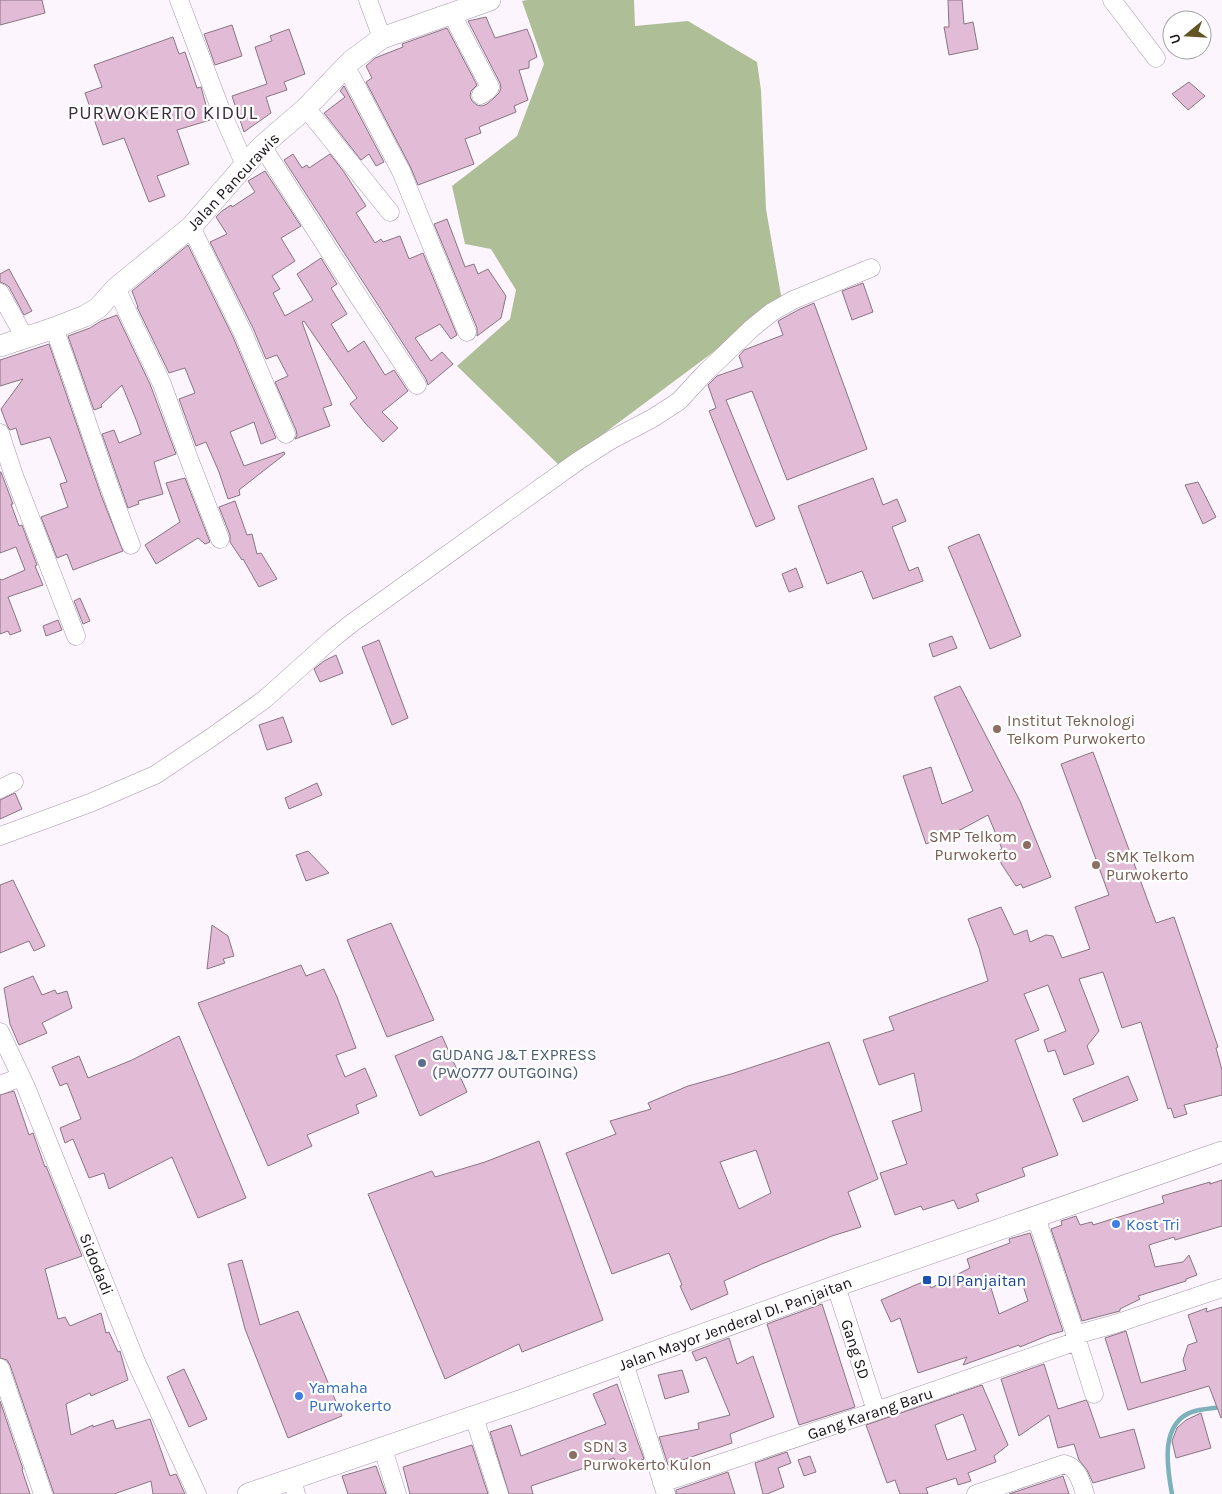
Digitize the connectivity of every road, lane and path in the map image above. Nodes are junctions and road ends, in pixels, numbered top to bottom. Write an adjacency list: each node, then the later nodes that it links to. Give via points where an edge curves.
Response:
1 (179, 0): 12 (street)
2 (368, 0): 6 (street)
3 (490, 0): 5 (street, Jalan Pancurawis)
4 (1112, 0): 7 (street)
5 (452, 13): 6 (street, Jalan Pancurawis); 9 (street, via 490,87)
6 (382, 38): 8 (street, Jalan Pancurawis)
7 (1156, 58)
8 (345, 68): 10 (street, Jalan Pancurawis); 19 (street, via 401,171)
9 (480, 95)
10 (306, 108): 11 (street, Jalan Pancurawis); 13 (street)
11 (262, 146): 12 (street, Jalan Pancurawis); 22 (street)
12 (245, 164): 14 (street, Jalan Pancurawis)
13 (390, 212)
14 (191, 227): 16 (street, Jalan Pancurawis); 24 (street, via 243,333)
15 (871, 268): 28 (street, via 772,312 679,401 548,482 352,623 265,699 155,775)
16 (116, 288): 18 (street, Jalan Pancurawis, via 98,308); 25 (street, via 162,384)
17 (0, 293): 20 (street)
18 (54, 328): 20 (street, Jalan Pancurawis); 26 (street)
19 (467, 332)
20 (25, 338): 21 (street, Jalan Pancurawis)
21 (0, 346)
22 (417, 384)
23 (0, 433): 27 (street)
24 (286, 434)
25 (220, 538)
26 (131, 545)
27 (76, 636)
28 (0, 836)
29 (0, 1032): 30 (street, Sidodadi)
30 (21, 1078): 31 (street); 46 (street, Sidodadi, via 137,1364)
31 (0, 1086)
32 (1222, 1152): 33 (street, Jalan Mayor Jenderal DI. Panjaitan)
33 (1036, 1217): 34 (street, Jalan Mayor Jenderal DI. Panjaitan); 36 (street)
34 (836, 1286): 37 (street, Jalan Mayor Jenderal DI. Panjaitan); 40 (street, Gang SD)
35 (1222, 1288): 36 (street)
36 (1076, 1338): 39 (street); 40 (street, Gang Karang Baru)
37 (624, 1363): 41 (street, Jalan Mayor Jenderal DI. Panjaitan); 44 (street)
38 (2, 1377): 45 (street)
39 (1094, 1394)
40 (876, 1412): 44 (street, Gang Karang Baru)
41 (474, 1417): 42 (street, Jalan Mayor Jenderal DI. Panjaitan); 49 (street)
42 (382, 1449): 43 (street, Jalan Mayor Jenderal DI. Panjaitan); 48 (street)
43 (294, 1487): 47 (street, Jalan Mayor Jenderal DI. Panjaitan)
44 (664, 1489)
45 (43, 1494)
46 (197, 1494)
47 (248, 1494)
48 (397, 1494)
49 (499, 1494)
50 (976, 1494): 51 (street, via 1064,1464 1078,1475)
51 (1085, 1494)

